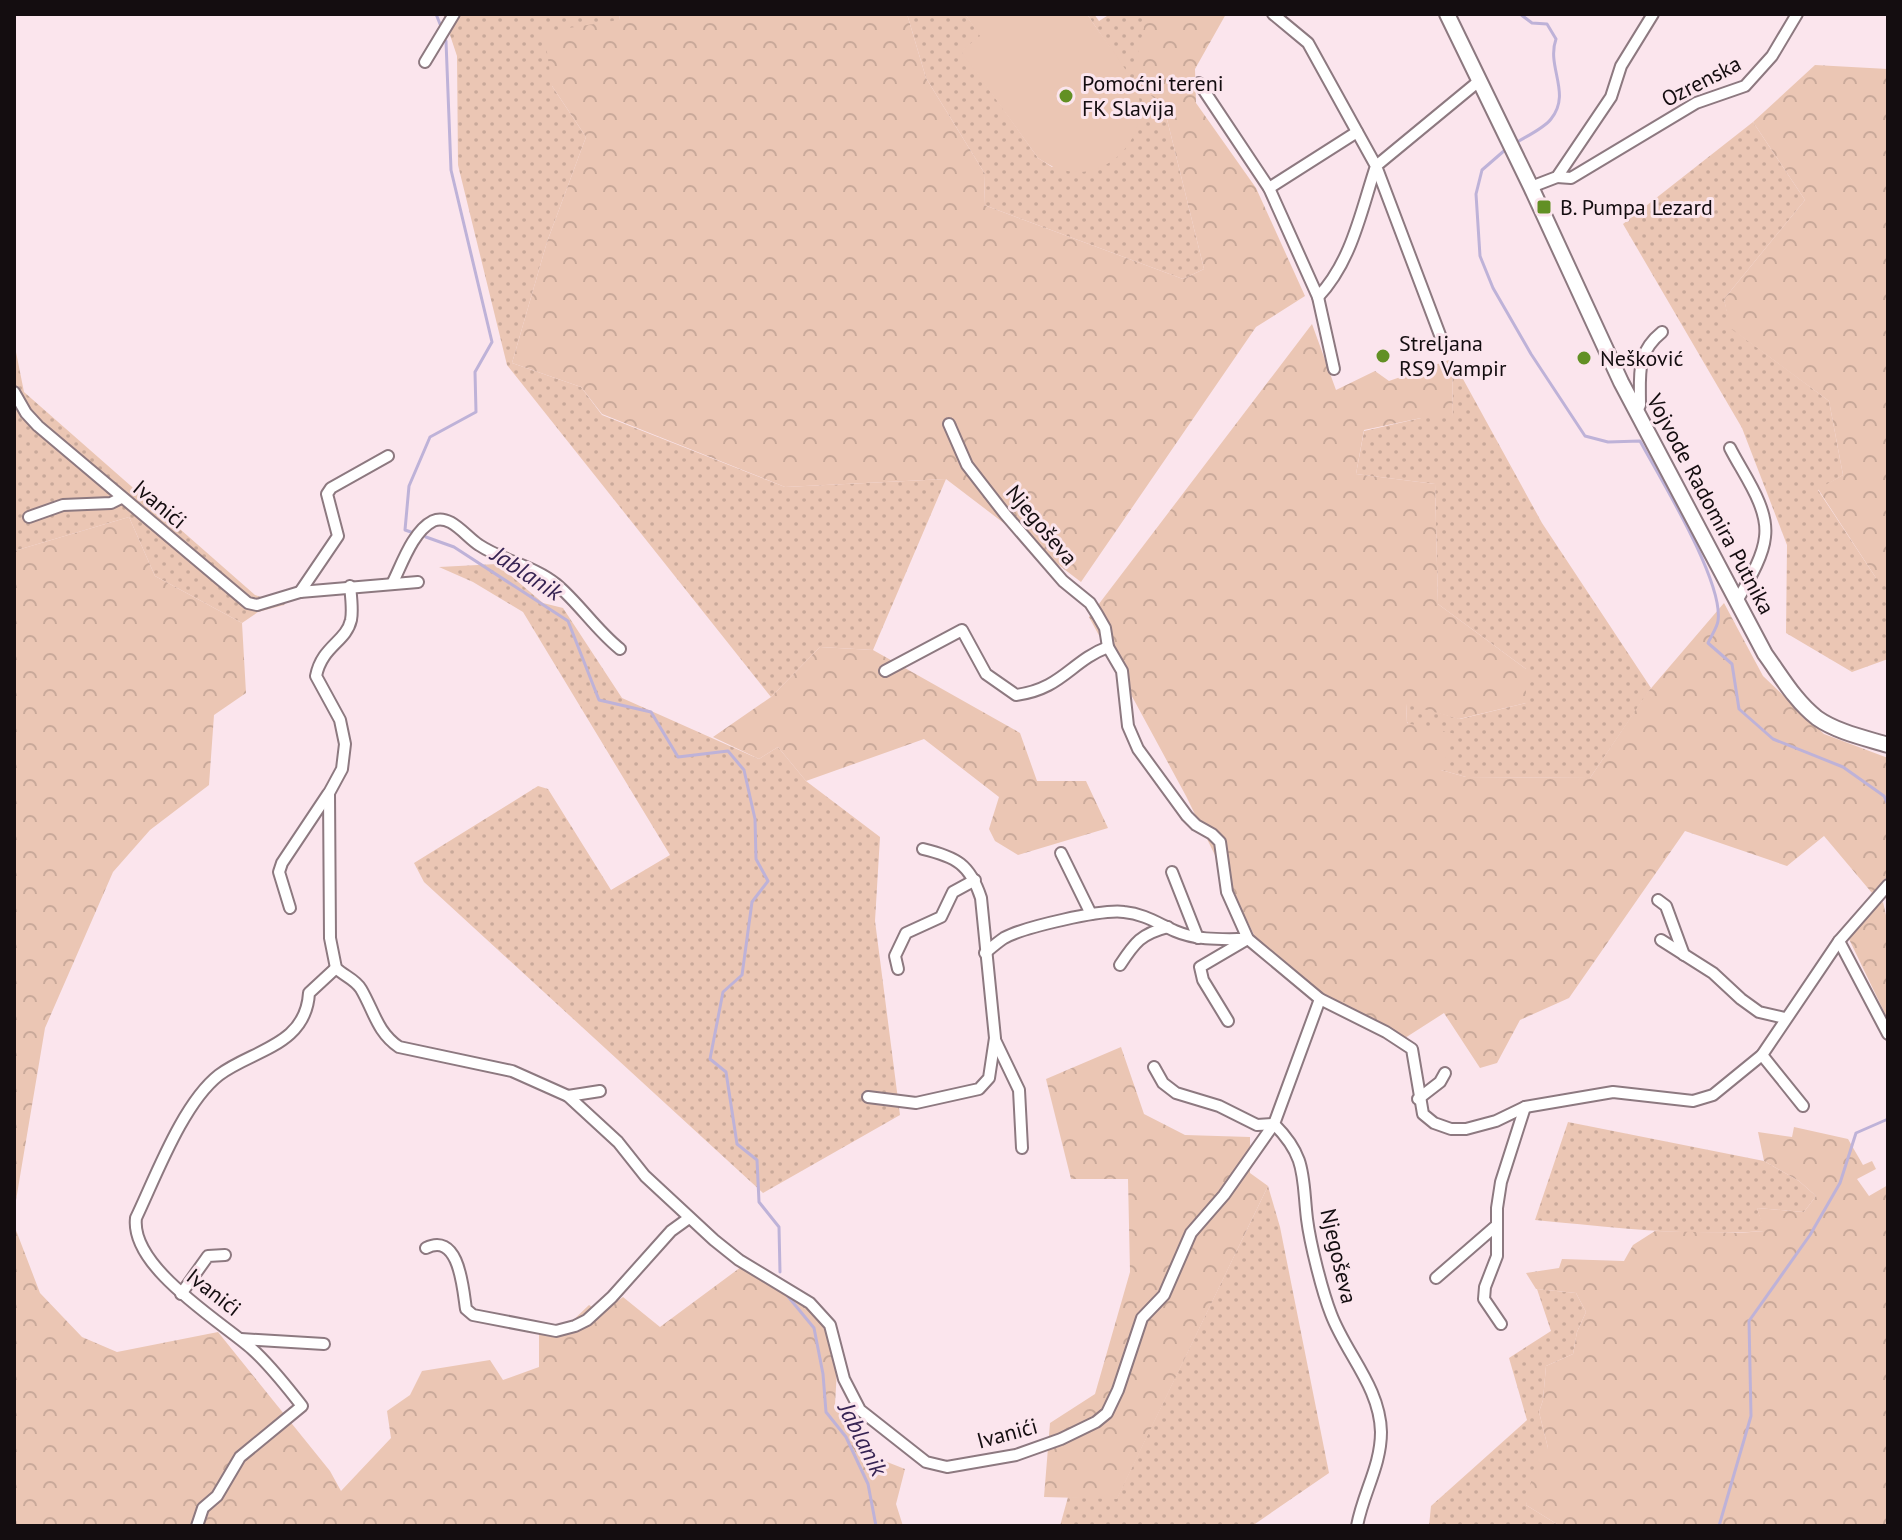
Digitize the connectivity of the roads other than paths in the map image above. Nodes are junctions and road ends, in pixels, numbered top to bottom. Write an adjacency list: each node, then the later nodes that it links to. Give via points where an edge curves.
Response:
1 (454, 14): 6 (street)
2 (1273, 14): 9 (street, via 1308,43)
3 (1447, 14): 7 (main road, Vojvode Radomira Putnika)
4 (1653, 14): 11 (street, via 1621,66 1611,97)
5 (1797, 14): 11 (street, Ozrenska, via 1772,56 1745,86 1696,103 1571,178)
6 (425, 62)
7 (1479, 81): 10 (street); 12 (main road, Vojvode Radomira Putnika)
8 (1199, 83): 13 (street)
9 (1357, 132): 10 (street); 13 (street)
10 (1376, 166): 14 (street, via 1346,256); 16 (street)
11 (1557, 177): 12 (street)
12 (1531, 187): 19 (main road, Vojvode Radomira Putnika)
13 (1269, 188): 14 (street)
14 (1318, 297): 17 (street)
15 (1662, 332): 19 (street, via 1649,342 1641,359)
16 (1443, 343)
17 (1334, 369)
18 (14, 392): 23 (street, Ivanići, via 38,426)
19 (1637, 411): 29 (main road, Vojvode Radomira Putnika)
20 (949, 424): 30 (street, Njegoševa, via 967,465 1005,514 1063,581 1090,603 1105,628)
21 (1730, 448): 29 (street, via 1762,510 1766,531)
22 (388, 456): 28 (street, via 327,494 338,536)
23 (121, 498): 24 (street, via 63,505); 28 (street, Ivanići, via 248,603)
24 (29, 517)
25 (393, 582): 26 (street, Ivanići); 27 (street, Ivanići); 31 (street, via 420,532 431,522 447,521 478,545 555,583)
26 (418, 582)
27 (350, 586): 28 (street, Ivanići); 34 (street, via 351,620 322,656 316,676 344,729 345,762)
28 (300, 592)
29 (1737, 601): 33 (main road, Vojvode Radomira Putnika, via 1772,664 1818,719)
30 (1108, 647): 32 (street, via 1051,686 1016,695 986,674 962,630); 45 (street, Njegoševa, via 1122,671 1128,726 1138,749 1187,816 1220,842 1227,892)
31 (620, 649)
32 (885, 671)
33 (1888, 745)
34 (329, 793): 41 (street, via 282,863 279,872); 51 (street, via 330,938)
35 (923, 849): 38 (street, via 953,856)
36 (1061, 853): 42 (street)
37 (1172, 872): 44 (street)
38 (975, 880): 48 (street); 52 (street, via 953,892 941,917 906,933 895,956)
39 (1888, 885): 47 (street)
40 (1658, 900): 49 (street, via 1666,906)
41 (290, 908)
42 (1091, 914): 43 (street, via 1121,911); 48 (street, via 1005,938)
43 (1168, 927): 44 (street); 50 (street, via 1140,938)
44 (1198, 938): 45 (street)
45 (1248, 939): 53 (street, Njegoševa); 55 (street, via 1200,967)
46 (1661, 940): 49 (street)
47 (1839, 941): 54 (street); 56 (street)
48 (985, 953): 57 (street)
49 (1684, 955): 54 (street, via 1759,1012)
50 (1120, 965)
51 (336, 968): 62 (street, Ivanići, via 357,984 386,1038 399,1047 512,1071); 74 (street, Ivanići, via 309,993 308,1008 292,1031 202,1089 171,1144 135,1228)
52 (898, 969)
53 (1320, 999): 64 (street, Njegoševa, via 1412,1049); 67 (street)
54 (1785, 1018): 58 (street)
55 (1228, 1021)
56 (1888, 1034)
57 (995, 1038): 63 (street, via 989,1078 979,1089 916,1103); 68 (street, via 1019,1090)
58 (1762, 1055): 65 (street); 66 (street, via 1713,1095 1693,1101 1613,1092)
59 (1154, 1067): 67 (street, via 1176,1093 1257,1125)
60 (1445, 1073): 64 (street)
61 (600, 1091): 62 (street)
62 (568, 1096): 69 (street, Ivanići)
63 (868, 1097)
64 (1418, 1099): 66 (street, via 1423,1114 1451,1129 1475,1128)
65 (1803, 1106)
66 (1525, 1107): 70 (street, via 1501,1182)
67 (1274, 1124): 69 (street, Ivanići, via 1191,1233 1164,1295 1142,1318 1107,1413 1061,1439 1016,1455 947,1467 926,1462 860,1410 844,1379 830,1325 810,1303 739,1260); 79 (street, Njegoševa, via 1290,1140 1303,1171 1307,1221 1331,1315 1378,1413 1378,1464)
68 (1022, 1148)
69 (689, 1218): 71 (street, via 587,1320 556,1331 473,1315 466,1309 462,1272 455,1259 442,1247)
70 (1497, 1225): 73 (street); 75 (street, via 1497,1256 1484,1299)
71 (426, 1248)
72 (225, 1255): 74 (street, via 208,1256)
73 (1436, 1278)
74 (181, 1294): 76 (street, Ivanići)
75 (1501, 1324)
76 (241, 1339): 77 (street); 78 (street, Ivanići, via 302,1406 240,1457 217,1496 203,1508)
77 (324, 1344)
78 (197, 1526)
79 (1357, 1526)

